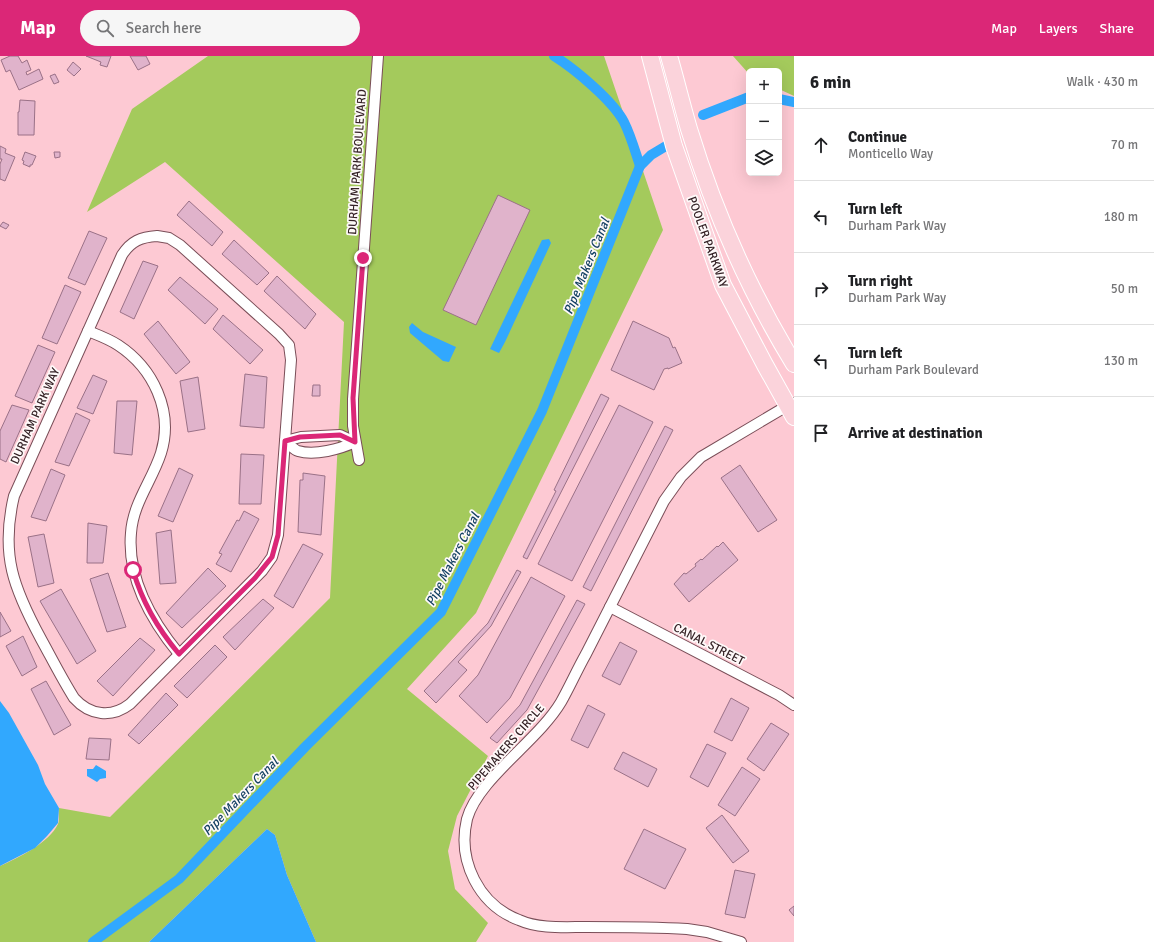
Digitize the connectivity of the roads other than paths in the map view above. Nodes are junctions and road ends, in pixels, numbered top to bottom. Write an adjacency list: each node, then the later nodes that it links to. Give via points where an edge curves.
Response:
1 (378, 56): 9 (street, DURHAM PARK BOULEVARD, via 353,398)
2 (650, 56): 6 (main road, POOLER PARKWAY, via 674,146 723,285)
3 (669, 56): 5 (main road, POOLER PARKWAY, via 689,130 716,206 746,275)
4 (88, 331): 8 (street, DURHAM PARK WAY, via 122,255 129,245 151,236 174,241 287,342 291,360); 13 (street, via 116,344 137,360 152,380 162,404 165,429 162,446 134,512 131,551 136,580 145,602 160,631); 13 (street, DURHAM PARK WAY, via 10,504 4,537 9,577 71,693 87,709 109,714 125,708)
5 (794, 364)
6 (792, 408): 12 (street, PIPEMAKERS CIRCLE, via 701,457 681,477 664,501)
7 (325, 437): 8 (street, via 300,437); 9 (street, via 340,435); 10 (street)
8 (285, 441): 10 (street, via 298,451); 13 (street, DURHAM PARK WAY, via 278,535 272,557 255,578)
9 (355, 442): 10 (street, via 341,449); 11 (street, DURHAM PARK BOULEVARD)
10 (326, 451)
11 (359, 460)
12 (610, 607): 14 (street, CANAL STREET); 15 (street, PIPEMAKERS CIRCLE, via 561,702 549,720 484,788 475,803 464,834 468,866 481,892 499,910 532,924 687,929)
13 (179, 654)
14 (794, 705)
15 (741, 942)

